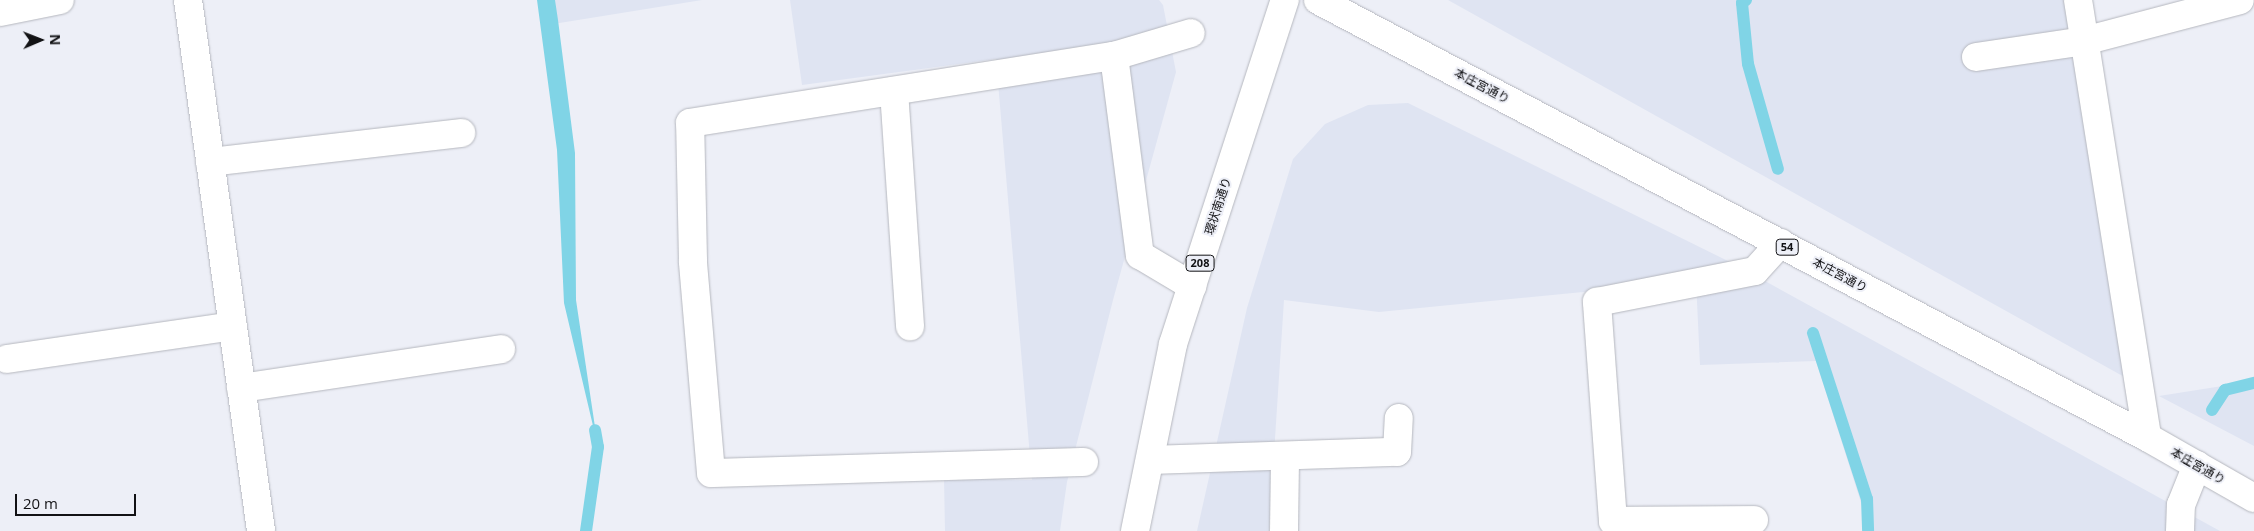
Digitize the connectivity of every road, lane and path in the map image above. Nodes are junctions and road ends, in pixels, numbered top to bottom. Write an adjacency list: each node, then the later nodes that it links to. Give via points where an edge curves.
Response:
1 (60, 0): 7 (main road)
2 (188, 0): 14 (main road)
3 (1285, 0): 16 (main road, 環状南通り / 208)
4 (1318, 0): 15 (main road, 本庄宮通り / 54)
5 (2078, 0): 9 (main road)
6 (2240, 0): 9 (main road)
7 (0, 12)
8 (1191, 33): 10 (main road)
9 (2084, 41): 11 (main road); 23 (main road)
10 (1114, 56): 12 (main road); 16 (main road, via 1140,255)
11 (1976, 57)
12 (894, 91): 18 (main road); 26 (main road, via 690,123 693,261 711,473)
13 (461, 133): 14 (main road)
14 (210, 162): 17 (main road)
15 (1780, 243): 23 (main road, 本庄宮通り / 54); 29 (main road, via 1755,271 1597,302 1613,521)
16 (1192, 286): 25 (main road, 環状南通り / 208, via 1173,344)
17 (232, 326): 20 (main road); 21 (main road)
18 (910, 326)
19 (501, 349): 21 (main road)
20 (8, 359)
21 (241, 388): 30 (main road)
22 (1399, 418): 24 (main road, via 1397,452)
23 (2147, 437): 27 (main road, 本庄宮通り / 54)
24 (1285, 457): 25 (main road); 32 (main road)
25 (1150, 460): 31 (main road, 環状南通り / 208)
26 (1084, 462)
27 (2197, 466): 28 (main road, 本庄宮通り / 54); 33 (main road, via 2181,505)
28 (2254, 498)
29 (1754, 520)
30 (261, 531)
31 (1135, 531)
32 (1284, 531)
33 (2180, 531)

